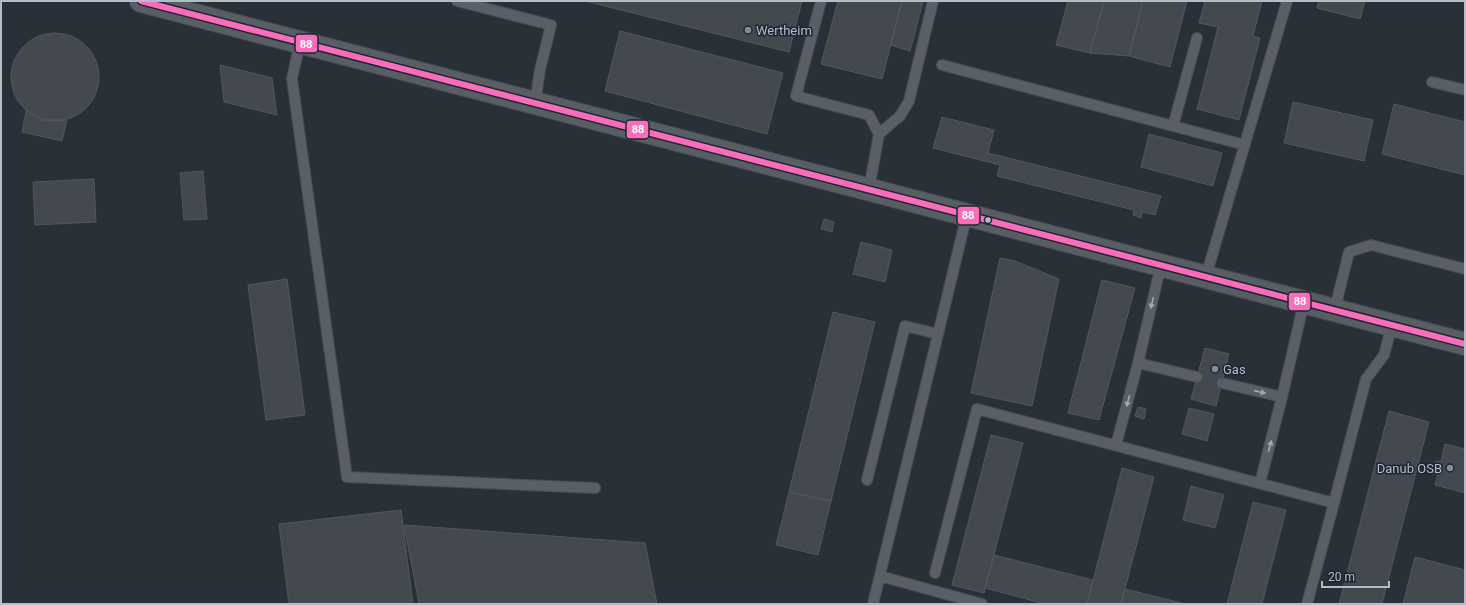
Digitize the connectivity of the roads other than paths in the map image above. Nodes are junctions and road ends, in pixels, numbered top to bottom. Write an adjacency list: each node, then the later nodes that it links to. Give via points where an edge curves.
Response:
1 (141, 1): 7 (street)
2 (457, 1): 11 (lane, via 551,25)
3 (821, 1): 13 (lane, via 796,96 869,115)
4 (933, 1): 13 (lane, via 909,101 900,116)
5 (1287, 1): 14 (lane)
6 (1197, 38): 12 (lane)
7 (300, 42): 11 (street); 32 (lane, via 292,79 347,477)
8 (942, 65): 12 (lane)
9 (1432, 82): 10 (lane)
10 (1465, 90)
11 (535, 103): 15 (street)
12 (1173, 126): 14 (lane)
13 (879, 134): 15 (lane)
14 (1245, 145): 19 (lane)
15 (869, 189): 16 (street)
16 (967, 214): 17 (street); 23 (lane)
17 (1161, 265): 19 (street); 25 (lane, one-way to 25)
18 (1465, 269): 21 (lane, via 1371,245 1349,252)
19 (1206, 276): 20 (street)
20 (1304, 302): 21 (street); 28 (lane)
21 (1337, 310): 22 (street)
22 (1392, 325): 24 (street); 33 (lane, via 1384,355 1366,379)
23 (938, 334): 30 (lane, via 905,326); 35 (lane)
24 (1465, 344)
25 (1138, 364): 26 (lane); 29 (lane, one-way to 29)
26 (1197, 377)
27 (1222, 383): 28 (lane, one-way to 28)
28 (1282, 397): 31 (lane, one-way to 28)
29 (1116, 445): 31 (lane); 34 (lane, via 977,409)
30 (867, 480)
31 (1260, 483): 33 (lane)
32 (595, 488)
33 (1334, 503): 38 (lane)
34 (935, 572)
35 (880, 576): 36 (lane); 37 (lane)
36 (873, 604)
37 (982, 604)
38 (1307, 604)

